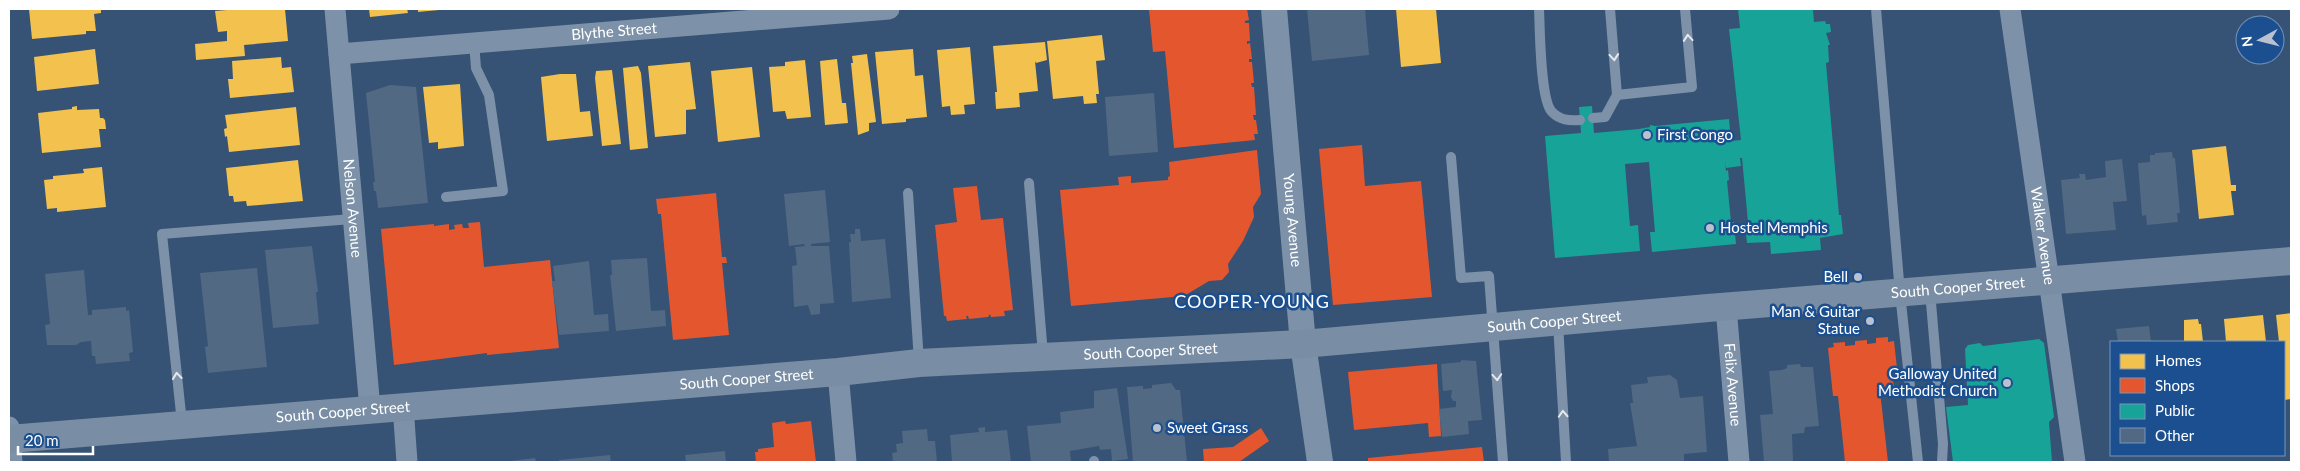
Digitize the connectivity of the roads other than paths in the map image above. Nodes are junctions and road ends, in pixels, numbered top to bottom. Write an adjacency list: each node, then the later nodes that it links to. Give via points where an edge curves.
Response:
1 (335, 9): 10 (street, Nelson Avenue)
2 (889, 9): 9 (street, Blythe Street)
3 (1274, 9): 26 (street, Young Avenue)
4 (1539, 9): 13 (lane, via 1545,98 1551,111 1567,121)
5 (1610, 9): 11 (lane, one-way to 11)
6 (1685, 9): 11 (lane, one-way to 6, via 1692,87)
7 (1876, 9): 22 (lane)
8 (2010, 9): 20 (street, Walker Avenue)
9 (474, 42): 10 (street, Blythe Street); 17 (lane, via 476,68 488,95 502,191)
10 (339, 54): 18 (street, Nelson Avenue)
11 (1616, 95): 12 (lane, via 1605,117)
12 (1593, 118)
13 (1580, 120)
14 (1451, 157): 25 (lane, via 1461,278 1488,276)
15 (1029, 183): 27 (lane)
16 (908, 193): 28 (lane)
17 (446, 197)
18 (352, 219): 31 (street, Nelson Avenue); 32 (lane, one-way to 18, via 162,234)
19 (2291, 260): 20 (main road, South Cooper Street)
20 (2050, 282): 21 (main road, South Cooper Street); 42 (street, Walker Avenue)
21 (1930, 291): 22 (main road, South Cooper Street); 41 (lane)
22 (1900, 293): 23 (main road, South Cooper Street); 40 (lane)
23 (1726, 307): 24 (main road, South Cooper Street); 39 (street, Felix Avenue)
24 (1558, 322): 25 (main road, South Cooper Street); 38 (lane, one-way to 24)
25 (1494, 328): 26 (main road, South Cooper Street); 37 (lane, one-way to 37)
26 (1303, 344): 27 (main road, South Cooper Street); 36 (street, Young Avenue)
27 (1043, 356): 28 (main road, South Cooper Street)
28 (919, 363): 29 (main road, South Cooper Street)
29 (838, 372): 30 (main road, South Cooper Street); 35 (street)
30 (403, 406): 31 (main road, South Cooper Street); 34 (street)
31 (370, 409): 32 (main road, South Cooper Street)
32 (182, 424): 33 (main road, South Cooper Street)
33 (10, 442)
34 (407, 462)
35 (846, 462)
36 (1320, 462)
37 (1503, 462)
38 (1566, 462)
39 (1738, 462)
40 (1918, 462)
41 (1942, 462)
42 (2075, 462)

